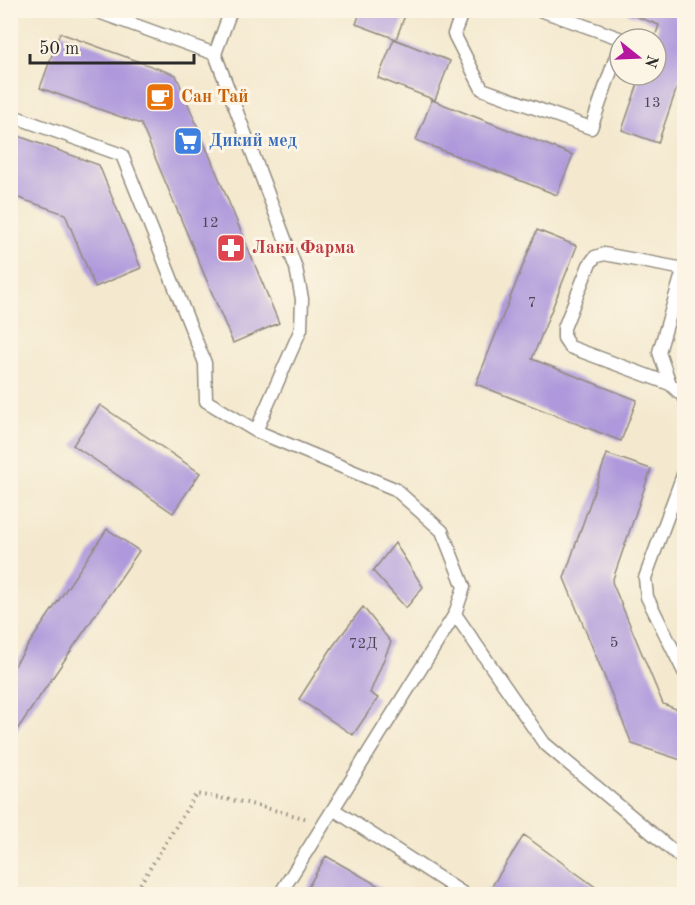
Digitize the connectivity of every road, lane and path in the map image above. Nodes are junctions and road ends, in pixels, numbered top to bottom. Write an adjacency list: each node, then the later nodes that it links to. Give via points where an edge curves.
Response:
1 (93, 10): 6 (lane)
2 (231, 10): 6 (lane)
3 (463, 10): 7 (lane, via 454,34 482,89 591,128)
4 (540, 10): 5 (lane)
5 (608, 34)
6 (215, 54): 12 (lane, via 296,268 302,299 301,329)
7 (608, 79)
8 (10, 115): 12 (lane, via 122,155 205,363 206,401)
9 (684, 268): 10 (lane, via 659,352); 10 (lane, via 604,254 595,257 564,327 564,339 570,347)
10 (670, 384): 11 (lane)
11 (684, 397)
12 (256, 430): 14 (lane, via 395,489 442,531 464,587)
13 (684, 472): 15 (lane, via 645,578 647,597)
14 (454, 614): 16 (lane); 17 (lane, via 544,743)
15 (684, 672)
16 (333, 808): 18 (path, via 311,820 196,794); 19 (lane); 20 (lane)
17 (684, 860)
18 (134, 894)
19 (280, 894)
20 (464, 894)

